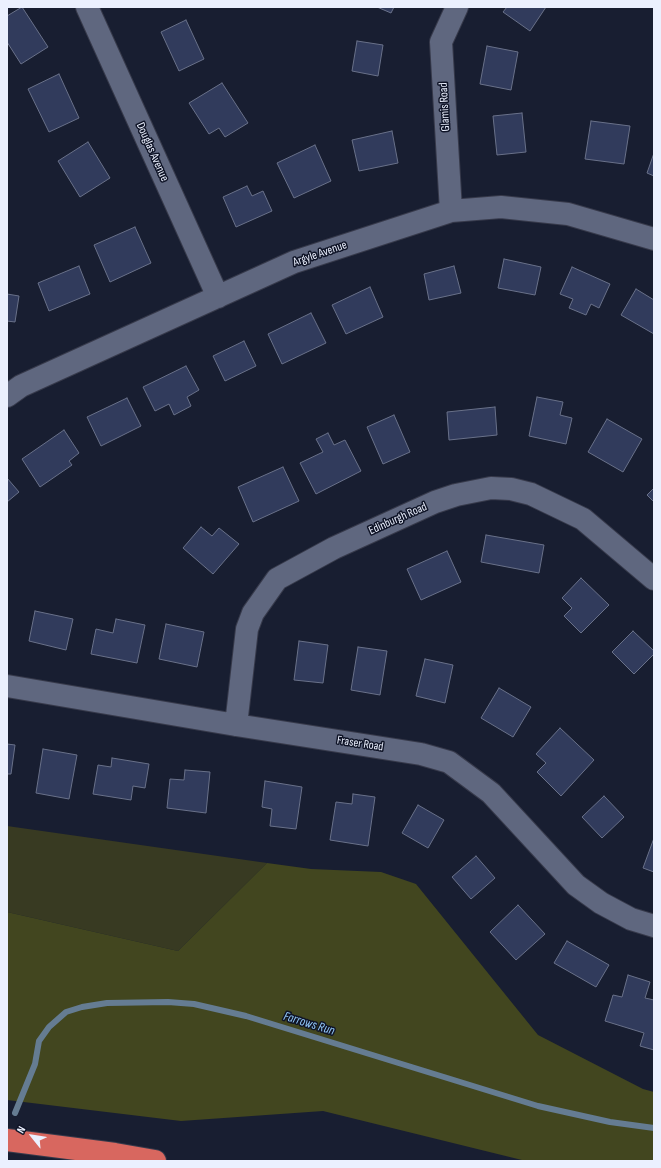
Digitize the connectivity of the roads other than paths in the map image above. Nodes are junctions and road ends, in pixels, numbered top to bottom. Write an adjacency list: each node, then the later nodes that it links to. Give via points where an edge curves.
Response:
1 (87, 7): 5 (street, Douglas Avenue)
2 (457, 7): 3 (street, Glamis Road, via 441,42)
3 (451, 211): 4 (street, Argyle Avenue, via 501,207 568,214); 5 (street, Argyle Avenue, via 294,262)
4 (654, 239)
5 (218, 296): 6 (street, Argyle Avenue, via 21,386)
6 (7, 396)
7 (654, 579): 9 (street, Edinburgh Road, via 582,519 530,494 511,489 491,488 435,502 334,548 277,579 253,613 247,629)
8 (7, 686): 9 (street, Fraser Road)
9 (236, 725): 10 (street, Fraser Road, via 421,754 449,762 491,793 576,885 602,903)
10 (654, 926)
11 (7, 1140): 12 (highway)
12 (155, 1161)

